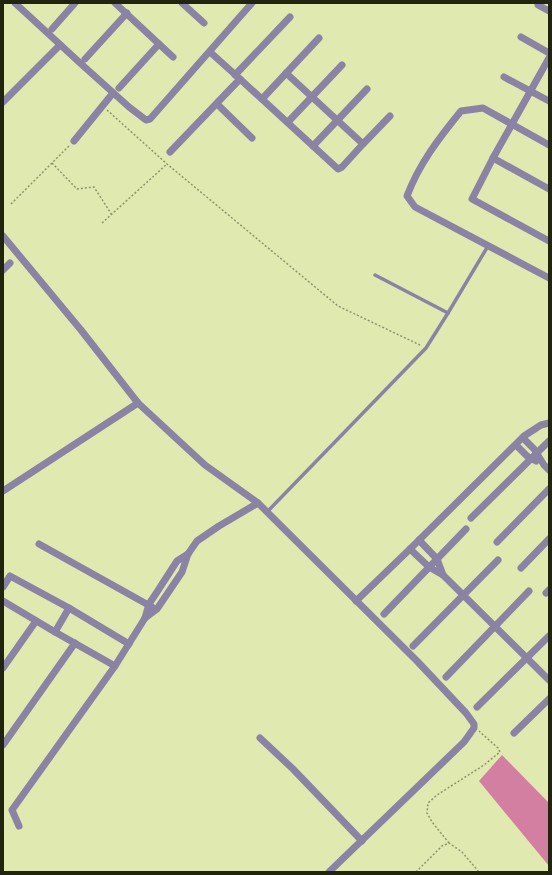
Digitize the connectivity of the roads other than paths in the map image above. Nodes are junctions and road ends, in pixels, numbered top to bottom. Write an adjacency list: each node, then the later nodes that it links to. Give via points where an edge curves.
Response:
1 (15, 3): 15 (street)
2 (75, 3): 11 (street)
3 (115, 3): 8 (street)
4 (182, 3): 10 (street)
5 (252, 3): 16 (street)
6 (538, 5): 7 (street)
7 (549, 11)
8 (127, 13): 14 (street); 20 (street)
9 (290, 17): 23 (street)
10 (204, 23)
11 (52, 28)
12 (521, 37): 17 (street)
13 (319, 38): 22 (street)
14 (159, 44): 18 (street); 26 (street)
15 (60, 45): 26 (street); 31 (street)
16 (210, 52): 23 (street); 26 (street, via 150,119 143,119)
17 (549, 53)
18 (173, 57)
19 (549, 58): 27 (street)
20 (85, 59)
21 (342, 65): 28 (street)
22 (286, 73): 28 (street); 29 (street)
23 (238, 77): 29 (street); 32 (street)
24 (504, 77): 27 (street)
25 (367, 89): 34 (street)
26 (116, 90): 38 (street)
27 (531, 91): 30 (street); 36 (street)
28 (311, 96): 34 (street); 35 (street)
29 (262, 99): 35 (street)
30 (549, 101)
31 (3, 102)
32 (217, 104): 37 (street); 42 (street)
33 (390, 116): 39 (street)
34 (337, 121): 39 (street); 41 (street)
35 (288, 122): 41 (street)
36 (512, 124): 40 (street); 43 (street); 47 (street, via 483,108 461,111 432,147 407,196 416,207)
37 (252, 138)
38 (74, 141)
39 (362, 144): 41 (street, via 338,169)
40 (549, 145)
41 (313, 146)
42 (170, 152)
43 (493, 158): 44 (street); 46 (street, via 472,199)
44 (549, 189)
45 (3, 236): 53 (street)
46 (549, 241)
47 (488, 246): 51 (street); 52 (lane)
48 (10, 263): 49 (street)
49 (3, 270)
50 (375, 275): 52 (lane)
51 (549, 278)
52 (448, 313): 63 (lane, via 426,348)
53 (138, 403): 61 (street); 62 (street, via 205,465)
54 (549, 423): 55 (street, via 541,425)
55 (523, 438): 57 (street); 58 (street)
56 (549, 441): 58 (street)
57 (516, 445): 58 (street); 67 (street)
58 (535, 456): 59 (street); 64 (street)
59 (546, 467)
60 (549, 490): 68 (street)
61 (3, 491)
62 (258, 503): 63 (street); 71 (street, via 197,541)
63 (267, 513): 80 (street)
64 (471, 518)
65 (466, 529): 72 (street)
66 (549, 539): 75 (street)
67 (419, 540): 70 (street); 72 (street)
68 (497, 542)
69 (39, 544): 82 (street)
70 (410, 549): 74 (street); 80 (street)
71 (188, 554): 82 (street, via 177,561); 84 (street, via 182,572)
72 (437, 559): 74 (street); 76 (street)
73 (498, 560): 79 (street)
74 (429, 567): 76 (street); 85 (street)
75 (521, 568)
76 (443, 575): 79 (street)
77 (3, 587): 83 (street, via 10,576)
78 (529, 591): 88 (street)
79 (462, 595): 88 (street); 93 (street)
80 (356, 601): 105 (street, via 466,712 474,724 464,742)
81 (3, 602): 87 (street)
82 (149, 604): 84 (street); 86 (street)
83 (69, 608): 89 (street); 92 (street)
84 (157, 609): 86 (street)
85 (384, 614)
86 (145, 618): 92 (street)
87 (36, 621): 89 (street); 96 (street)
88 (494, 626): 94 (street); 97 (street)
89 (55, 632): 91 (street)
90 (549, 636): 94 (street)
91 (75, 643): 95 (street); 103 (street)
92 (129, 644): 95 (street)
93 (413, 646)
94 (527, 658): 98 (street); 100 (street)
95 (115, 666): 104 (street, via 12,810)
96 (3, 668)
97 (446, 677)
98 (549, 680)
99 (549, 699): 101 (street)
100 (477, 707)
101 (514, 733)
102 (260, 738): 105 (street)
103 (3, 744)
104 (19, 826)
105 (362, 841): 106 (street)
106 (329, 872)

